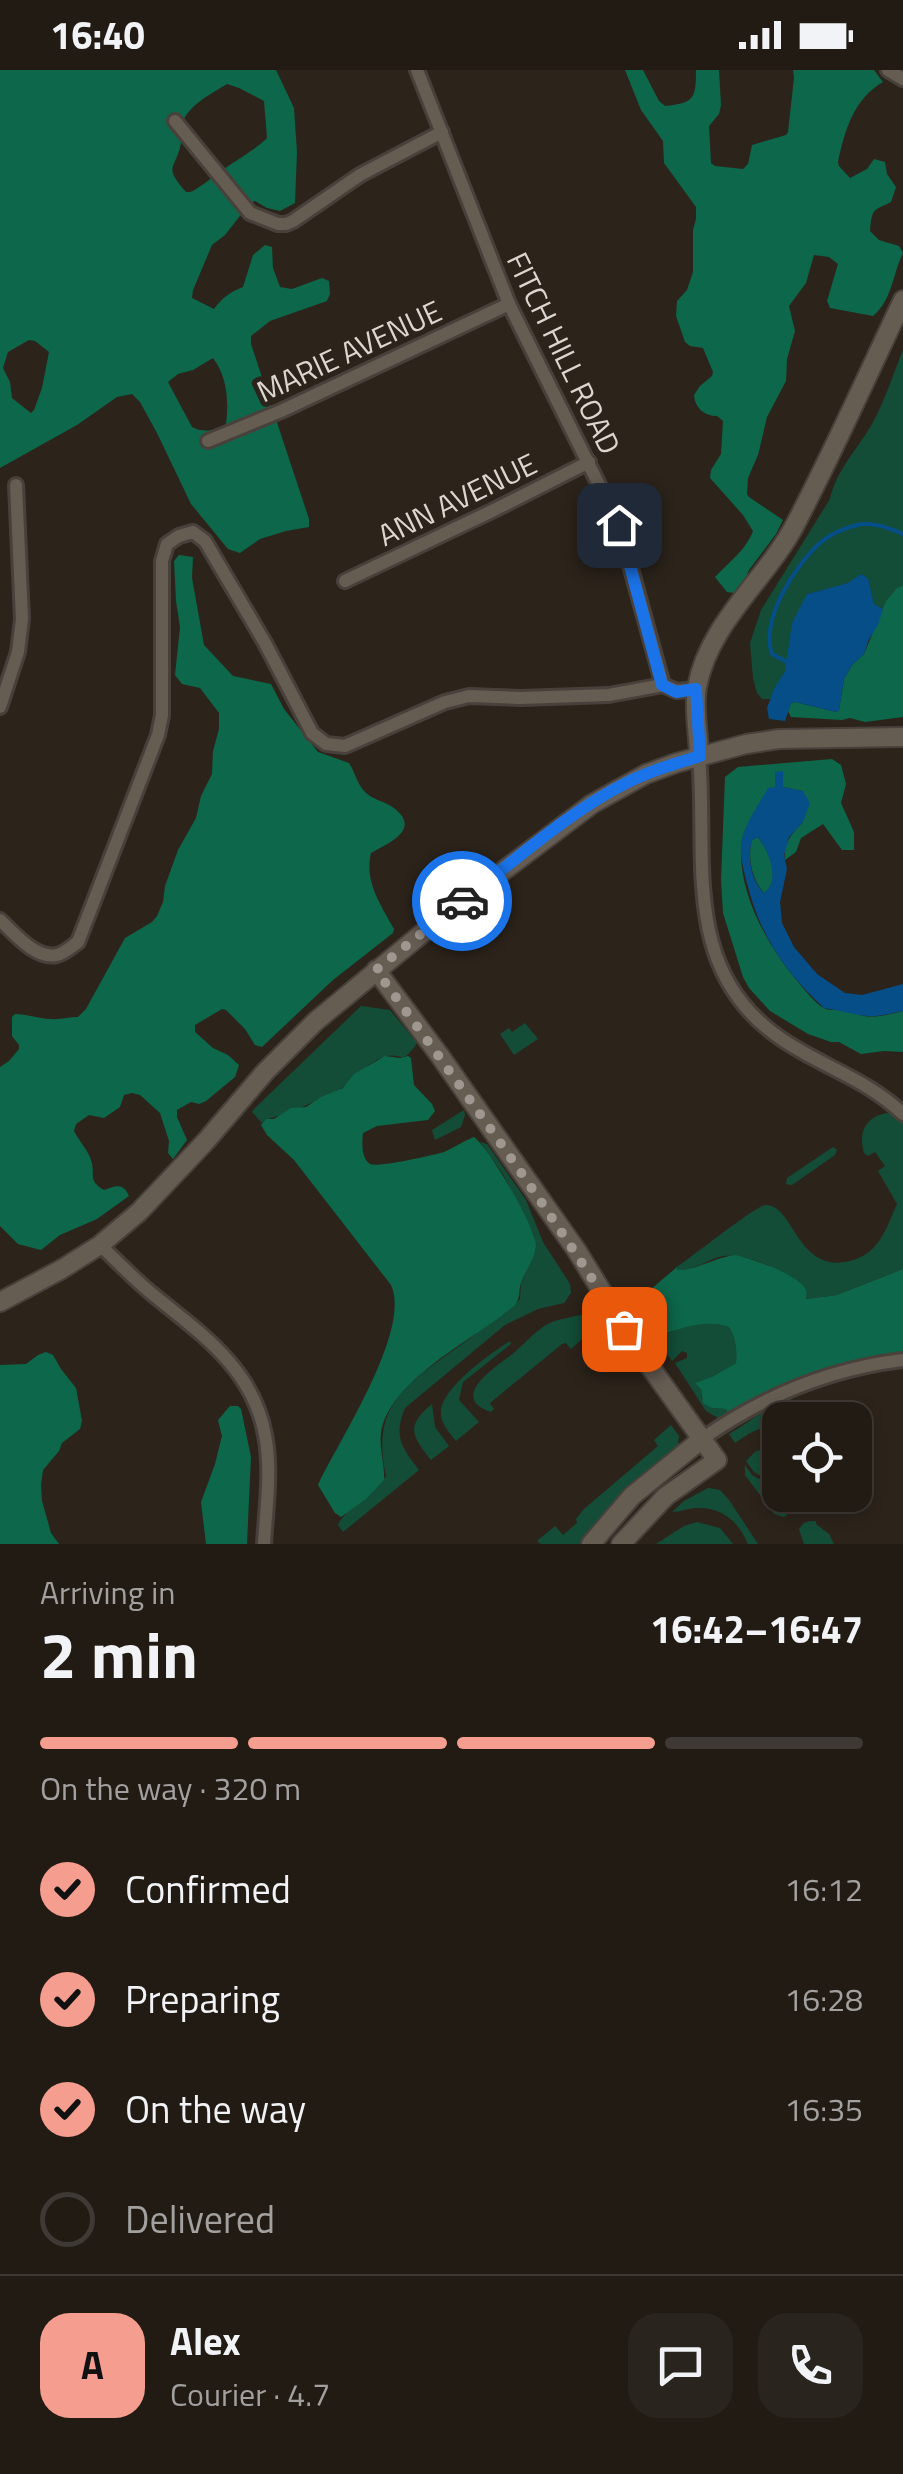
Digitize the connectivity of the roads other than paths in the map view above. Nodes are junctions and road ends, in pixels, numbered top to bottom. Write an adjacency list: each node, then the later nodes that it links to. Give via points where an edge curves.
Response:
1 (417, 70): 5 (street, FITCH HILL ROAD)
2 (888, 70): 3 (street)
3 (903, 80)
4 (175, 121): 5 (street, via 250,212 282,224)
5 (442, 132): 7 (street, FITCH HILL ROAD)
6 (903, 300): 13 (main road, via 794,527 726,621)
7 (509, 304): 8 (street, MARIE AVENUE); 9 (street, FITCH HILL ROAD)
8 (208, 441)
9 (589, 462): 11 (street, ANN AVENUE); 12 (street, FITCH HILL ROAD, via 627,547)
10 (16, 485): 14 (street, via 22,619)
11 (346, 581)
12 (662, 685): 13 (street, via 676,692); 17 (street, via 609,695 469,696 346,746 326,744 312,733 205,541 193,532 179,536 166,544 162,561 158,735 78,942 47,956)
13 (696, 689): 16 (main road)
14 (0, 707)
15 (903, 737): 16 (main road, via 779,740)
16 (700, 756): 18 (main road, via 646,774 592,804); 19 (street, via 704,914 724,975 778,1038 866,1085)
17 (0, 920)
18 (376, 970): 20 (main road, via 264,1072 172,1179); 23 (main road)
19 (903, 1114)
20 (100, 1245): 21 (main road); 24 (street, via 220,1350 248,1386 266,1437)
21 (0, 1302)
22 (903, 1360): 23 (street, via 787,1389)
23 (702, 1439): 25 (main road, via 632,1496); 26 (main road, via 717,1460 666,1496)
24 (264, 1544)
25 (591, 1544)
26 (621, 1544)

